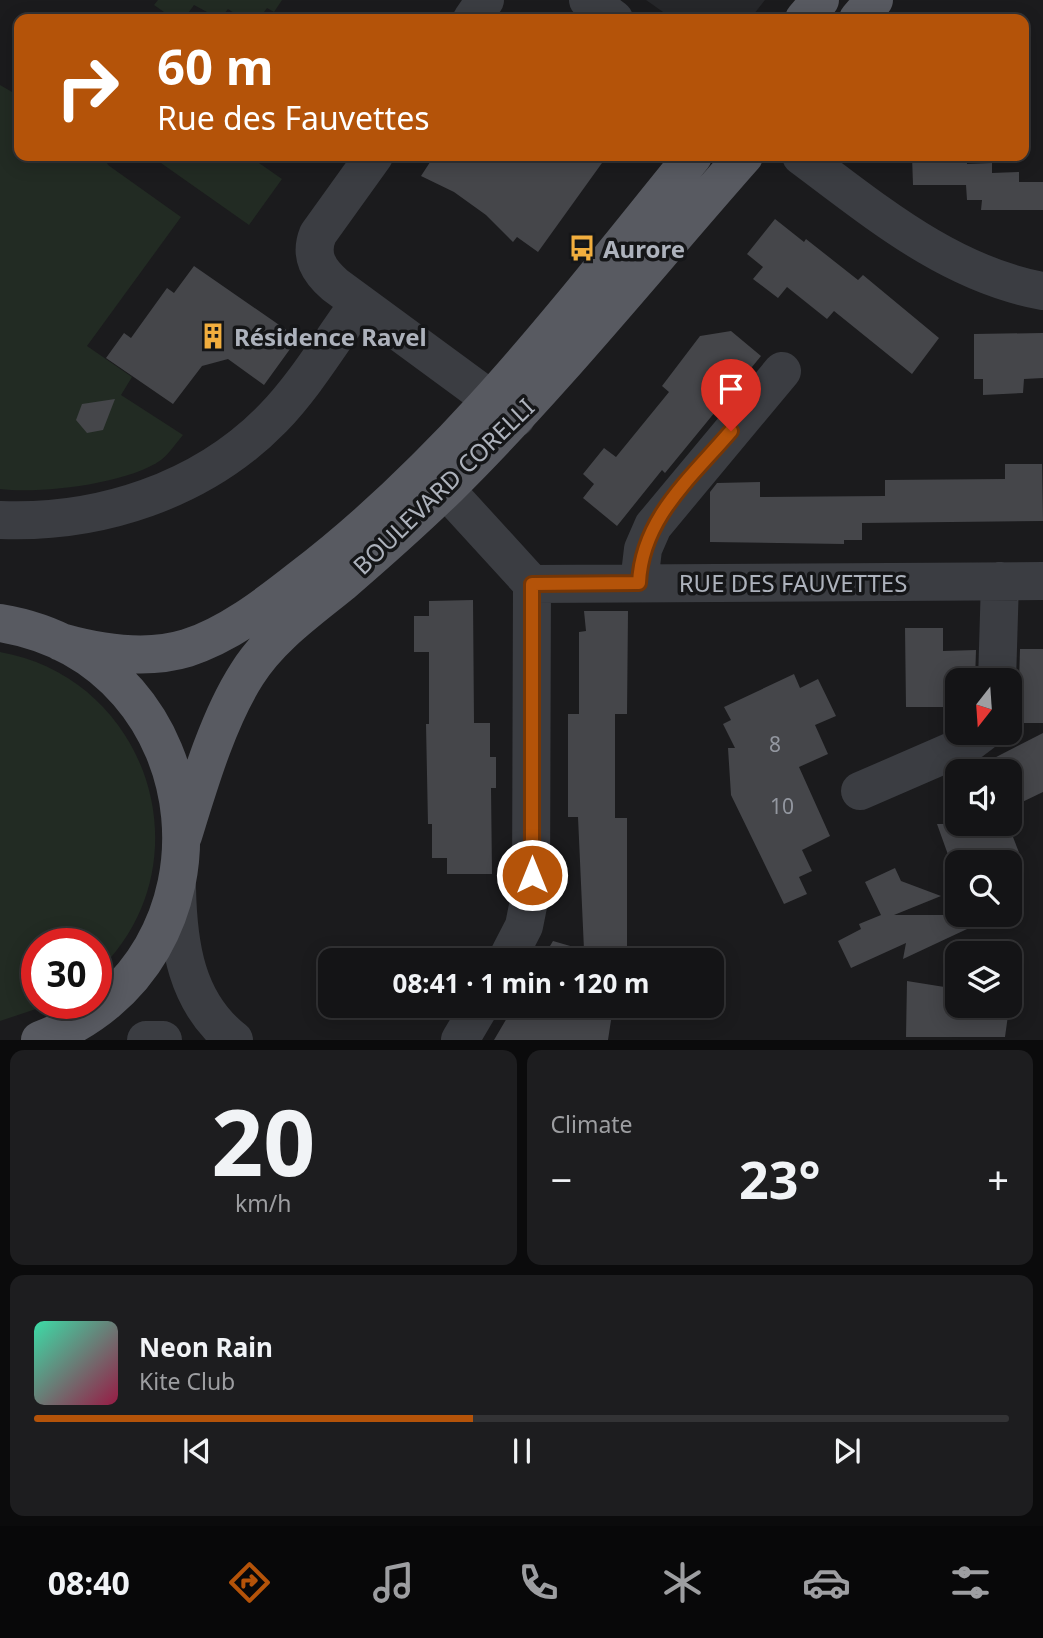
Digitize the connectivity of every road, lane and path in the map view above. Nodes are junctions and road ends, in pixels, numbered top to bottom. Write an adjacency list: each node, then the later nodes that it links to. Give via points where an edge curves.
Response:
1 (588, 0): 4 (street)
2 (820, 0): 5 (main road)
3 (874, 0): 6 (main road)
4 (607, 14)
5 (808, 14)
6 (862, 14)
7 (370, 161): 12 (street, via 318,234 314,249 324,275)
8 (688, 161): 14 (main road, BOULEVARD CORELLI)
9 (739, 161): 14 (main road, BOULEVARD CORELLI)
10 (807, 161): 11 (street, via 946,257 1007,283)
11 (1043, 291)
12 (359, 303): 14 (street); 16 (street, via 280,411 229,455 177,485 119,508 67,518)
13 (782, 371): 19 (street, via 653,526 643,549)
14 (504, 409): 15 (main road, BOULEVARD CORELLI)
15 (436, 479): 20 (street); 22 (main road, BOULEVARD CORELLI, via 250,615 204,642 147,653 103,651); 26 (main road, BOULEVARD CORELLI, via 257,660 225,719)
16 (0, 520)
17 (1000, 581): 18 (street, RUE DES FAUVETTES); 19 (street, RUE DES FAUVETTES); 23 (street)
18 (1043, 581)
19 (639, 583): 20 (street, RUE DES FAUVETTES)
20 (532, 584): 28 (street, via 531,891 524,926)
21 (0, 623): 22 (main road)
22 (61, 642): 26 (main road, via 113,677 152,726 176,784)
23 (997, 668)
24 (964, 746): 25 (street)
25 (860, 791)
26 (183, 836): 27 (main road)
27 (177, 887): 30 (main road, via 159,935 130,978 83,1018); 33 (street, via 179,936 189,978 208,1014)
28 (513, 948)
29 (473, 1018): 34 (street)
30 (40, 1040)
31 (146, 1040): 32 (street)
32 (163, 1040)
33 (234, 1040)
34 (460, 1040)

